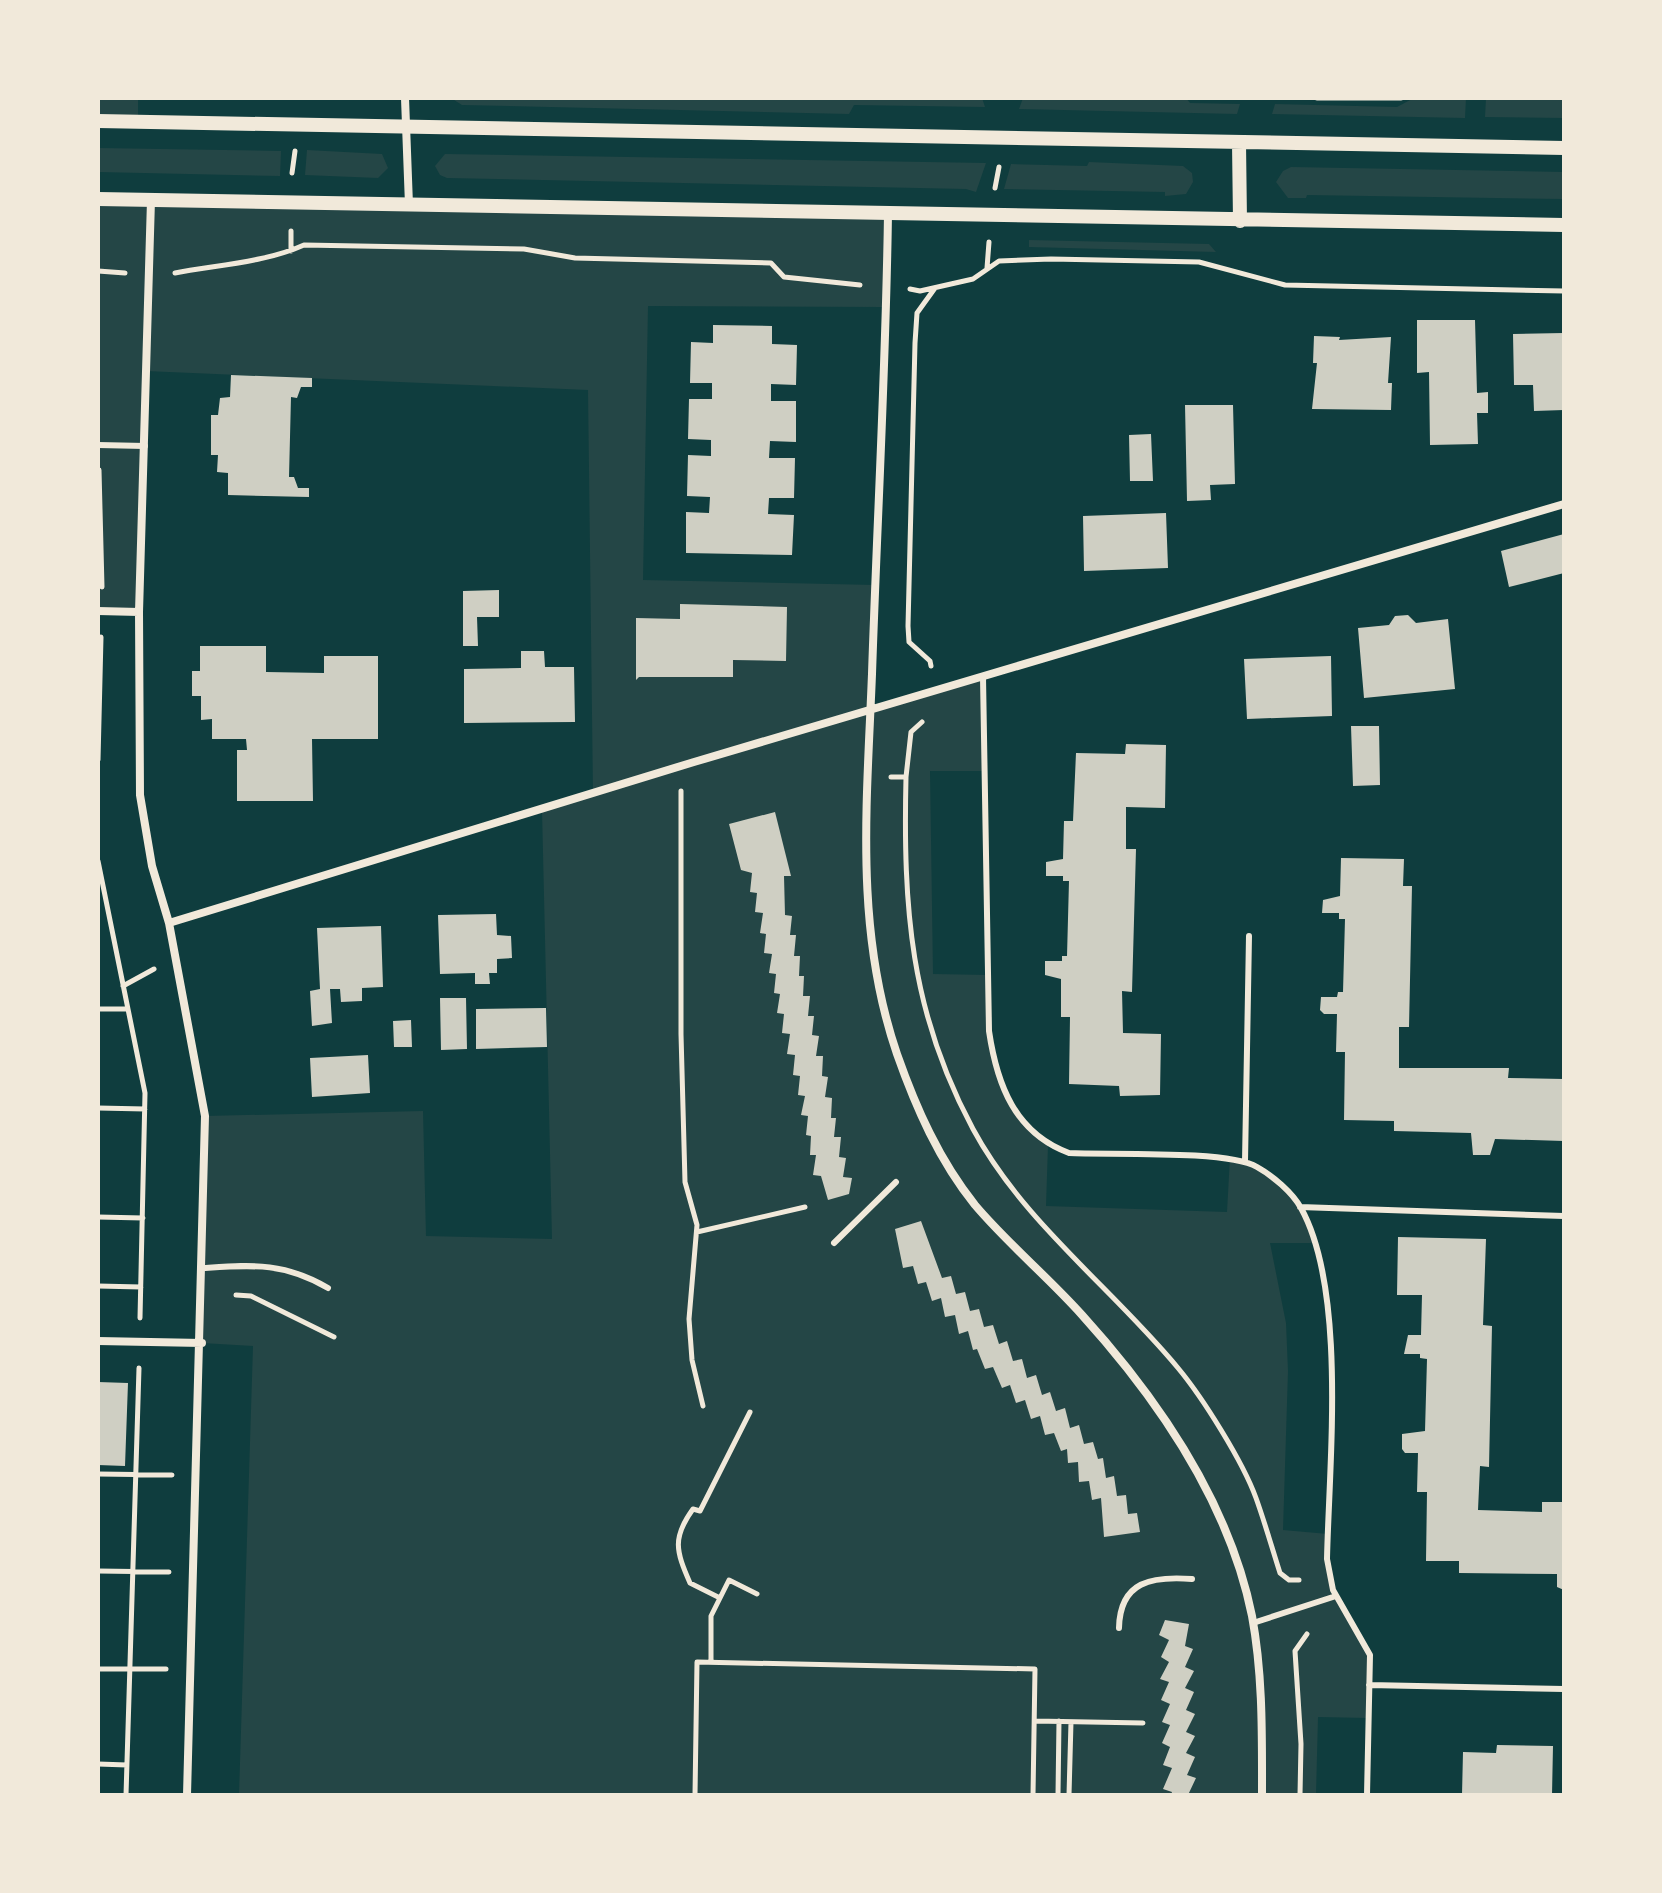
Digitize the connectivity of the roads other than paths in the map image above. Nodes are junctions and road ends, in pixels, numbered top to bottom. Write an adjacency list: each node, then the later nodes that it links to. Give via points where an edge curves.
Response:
1 (405, 98): 3 (street)
2 (98, 121): 3 (street)
3 (406, 127): 4 (street); 8 (street)
4 (1239, 143): 5 (street); 10 (street)
5 (1564, 148)
6 (98, 199): 7 (street)
7 (151, 200): 8 (street); 13 (street)
8 (409, 205): 9 (street)
9 (888, 213): 10 (street); 18 (street)
10 (1240, 221): 11 (street)
11 (1564, 225)
12 (98, 445): 13 (lane)
13 (145, 446): 16 (street)
14 (1564, 504): 17 (street)
15 (100, 611): 16 (street)
16 (139, 612): 19 (street, via 140,795)
17 (983, 677): 18 (street); 21 (lane, via 989,1031 994,1065 1009,1101 1022,1124 1048,1145 1069,1153 1230,1157)
18 (870, 711): 19 (street); 32 (street, via 865,886 869,941 896,1050 932,1137 977,1207 1080,1312 1155,1404 1220,1520)
19 (169, 923): 26 (street, via 205,1116)
20 (1249, 936): 21 (lane)
21 (1245, 1162): 23 (lane, via 1281,1185)
22 (896, 1182): 25 (lane)
23 (1300, 1207): 24 (lane); 31 (lane, via 1312,1236 1331,1348 1327,1559)
24 (1564, 1216)
25 (834, 1243)
26 (203, 1268): 27 (lane, via 271,1265); 29 (street)
27 (328, 1288)
28 (98, 1341): 29 (street)
29 (202, 1343): 36 (street)
30 (1192, 1579): 33 (lane, via 1162,1576 1132,1589 1119,1607)
31 (1336, 1596): 32 (lane); 34 (lane, via 1370,1655)
32 (1253, 1623): 37 (street)
33 (1119, 1628)
34 (1369, 1685): 35 (lane); 38 (lane)
35 (1564, 1689)
36 (187, 1795)
37 (1262, 1795)
38 (1367, 1795)

